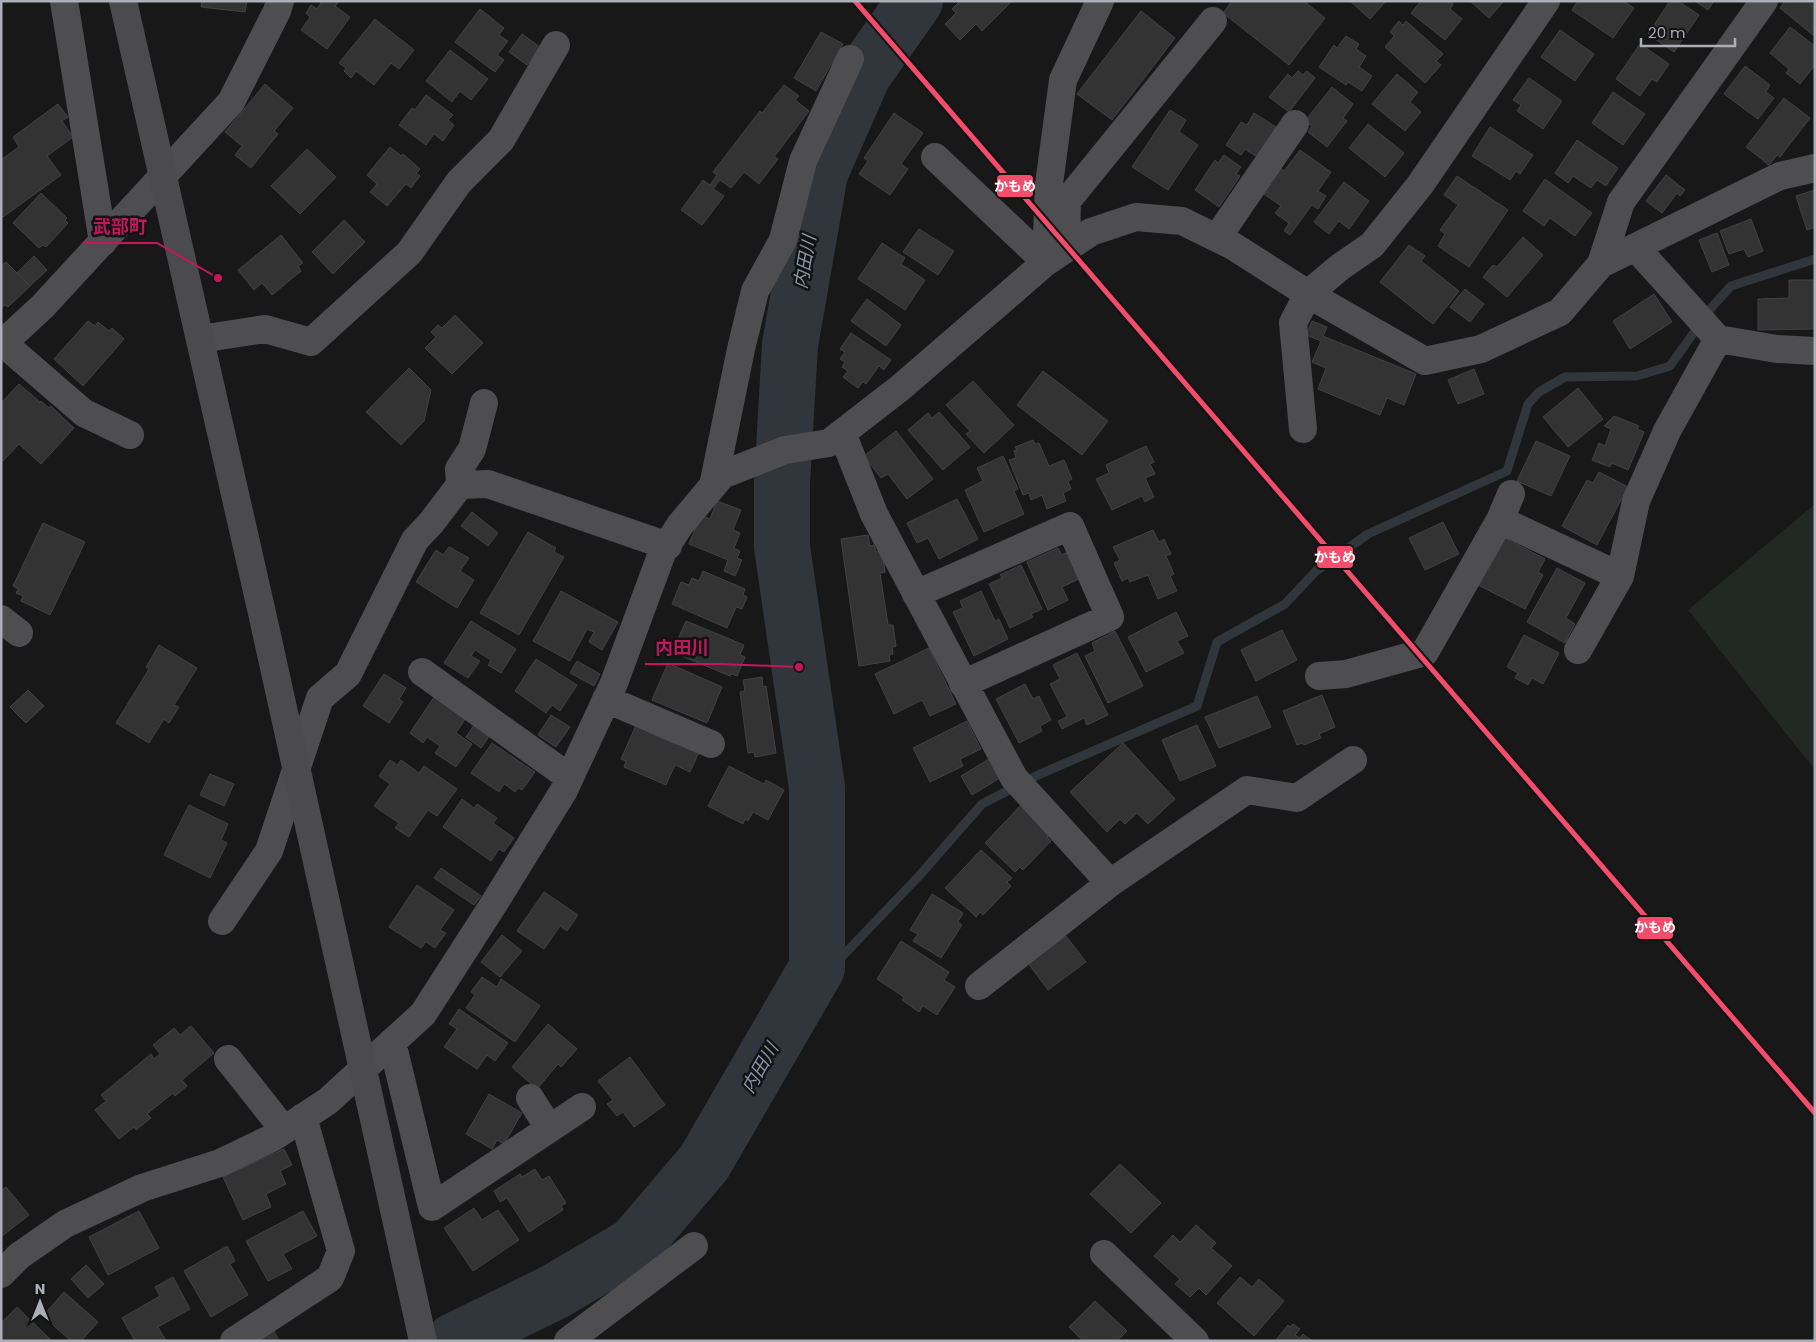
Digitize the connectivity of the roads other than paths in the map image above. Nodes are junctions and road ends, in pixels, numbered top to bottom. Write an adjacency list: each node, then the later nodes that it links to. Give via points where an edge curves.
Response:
1 (64, 1): 13 (street)
2 (123, 1): 20 (main road)
3 (280, 1): 13 (street, via 231,102)
4 (1100, 1): 16 (street, via 1063,80 1049,184)
5 (1546, 1): 18 (street, via 1420,185 1372,245)
6 (1764, 1): 17 (street, via 1621,202)
7 (1213, 21): 16 (street, via 1067,201)
8 (556, 46): 20 (street, via 502,140 459,182 409,253 311,342 265,329)
9 (850, 60): 27 (street, via 803,161 783,240 755,291 741,348)
10 (1295, 124): 14 (street)
11 (935, 157): 16 (street)
12 (1815, 168): 15 (street, via 1780,176)
13 (108, 236): 21 (street, via 43,306)
14 (1217, 238): 16 (street, via 1182,221 1136,217 1091,232); 18 (street)
15 (1636, 248): 17 (street); 19 (street)
16 (1056, 256): 26 (street, via 900,388)
17 (1601, 264): 18 (street, via 1560,312 1481,349 1424,361)
18 (1308, 294): 24 (street, via 1293,323)
19 (1717, 338): 22 (street, via 1777,349); 32 (street, via 1667,431 1636,501)
20 (200, 339): 55 (main road)
21 (2, 344): 25 (street, via 84,413)
22 (1815, 350)
23 (484, 403): 28 (street, via 472,449 459,469)
24 (1303, 429)
25 (130, 435)
26 (835, 438): 27 (street, via 785,450); 33 (street)
27 (717, 481): 31 (street, via 680,525)
28 (460, 484): 31 (street, via 488,484); 43 (street, via 415,540 348,674 320,698 269,851)
29 (1511, 494): 30 (street)
30 (1500, 520): 32 (street); 36 (street, via 1424,652 1346,674)
31 (668, 546): 38 (street, via 662,553)
32 (1620, 576): 34 (street)
33 (916, 594): 37 (street); 37 (street, via 1070,526 1110,618)
34 (1578, 650)
35 (422, 672): 41 (street)
36 (1319, 676)
37 (963, 684): 42 (street, via 1014,778)
38 (606, 699): 39 (street); 41 (street)
39 (711, 744)
40 (1353, 760): 42 (street, via 1297,798 1247,790)
41 (569, 777): 45 (street, via 495,902 423,1014)
42 (1110, 883): 44 (street)
43 (222, 921)
44 (979, 986)
45 (392, 1042): 49 (street, via 328,1101); 50 (street, via 432,1207)
46 (228, 1059): 49 (street)
47 (530, 1098): 50 (street)
48 (582, 1107): 50 (street)
49 (294, 1124): 53 (street, via 220,1163 142,1188 65,1224 19,1256); 54 (street, via 340,1251 330,1278)
50 (549, 1128)
51 (694, 1246): 56 (street)
52 (1104, 1254): 57 (street)
53 (1, 1274)
54 (234, 1341)
55 (423, 1341)
56 (568, 1341)
57 (1194, 1341)

